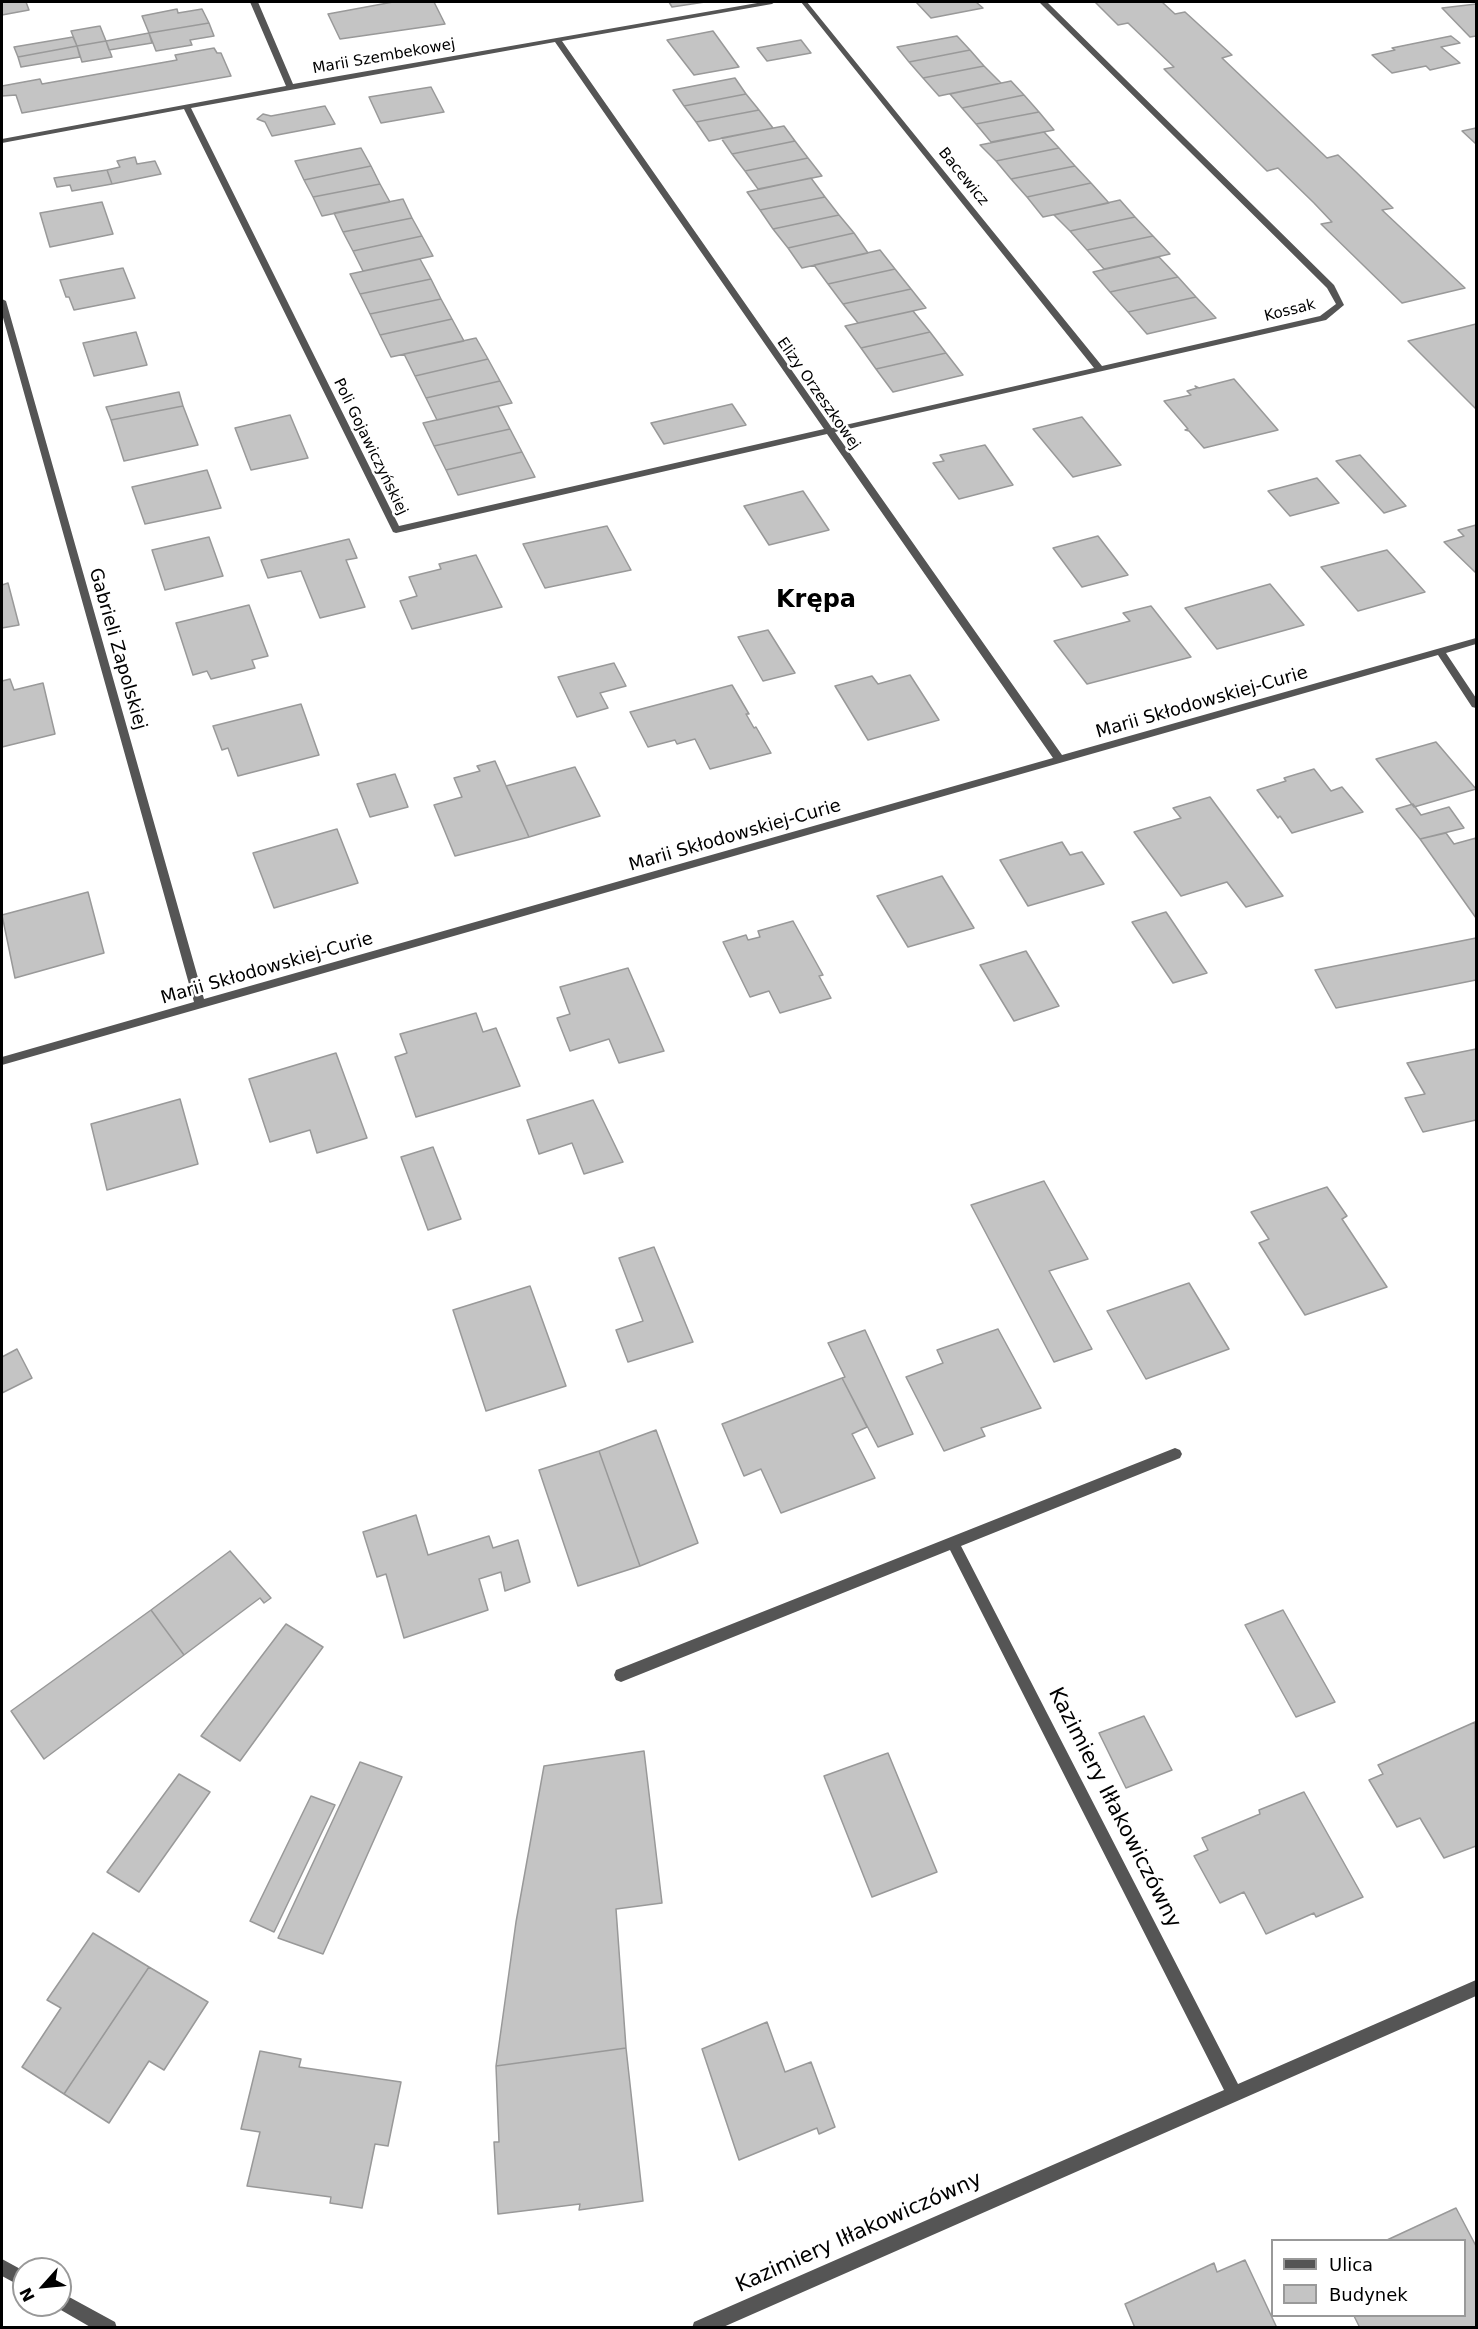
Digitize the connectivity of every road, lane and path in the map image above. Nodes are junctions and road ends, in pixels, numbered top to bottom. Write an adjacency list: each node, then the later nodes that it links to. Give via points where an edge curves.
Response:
1 (254, 2): 6 (street)
2 (772, 2): 5 (street, Marii Szembekowej)
3 (804, 2): 10 (street, Bacewicz)
4 (1042, 2): 10 (street, Kossak, via 1331,287 1340,305 1323,318)
5 (557, 40): 6 (street, Marii Szembekowej); 11 (street, Elizy Orzeszkowej)
6 (290, 87): 7 (street, Marii Szembekowej)
7 (187, 107): 8 (street, Marii Szembekowej); 11 (street, Poli Gojawiczyńskiej, via 396,530)
8 (2, 141)
9 (2, 301): 16 (street, Gabrieli Zapolskiej)
10 (1100, 369): 11 (street, Kossak)
11 (827, 430): 15 (street, Elizy Orzeszkowej)
12 (1476, 641): 13 (street, Marii Skłodowskiej-Curie)
13 (1440, 651): 14 (street); 15 (street, Marii Skłodowskiej-Curie)
14 (1476, 705)
15 (1060, 760): 16 (street, Marii Skłodowskiej-Curie)
16 (200, 1005): 17 (street, Marii Skłodowskiej-Curie)
17 (2, 1061)
18 (1175, 1454): 19 (street)
19 (953, 1543): 20 (street); 22 (street, Kazimiery Iłłakowiczówny)
20 (621, 1675)
21 (1476, 1988): 22 (street, Kazimiery Iłłakowiczówny)
22 (1234, 2094): 25 (street, Kazimiery Iłłakowiczówny)
23 (72, 2307): 24 (street)
24 (109, 2328)
25 (700, 2328)

